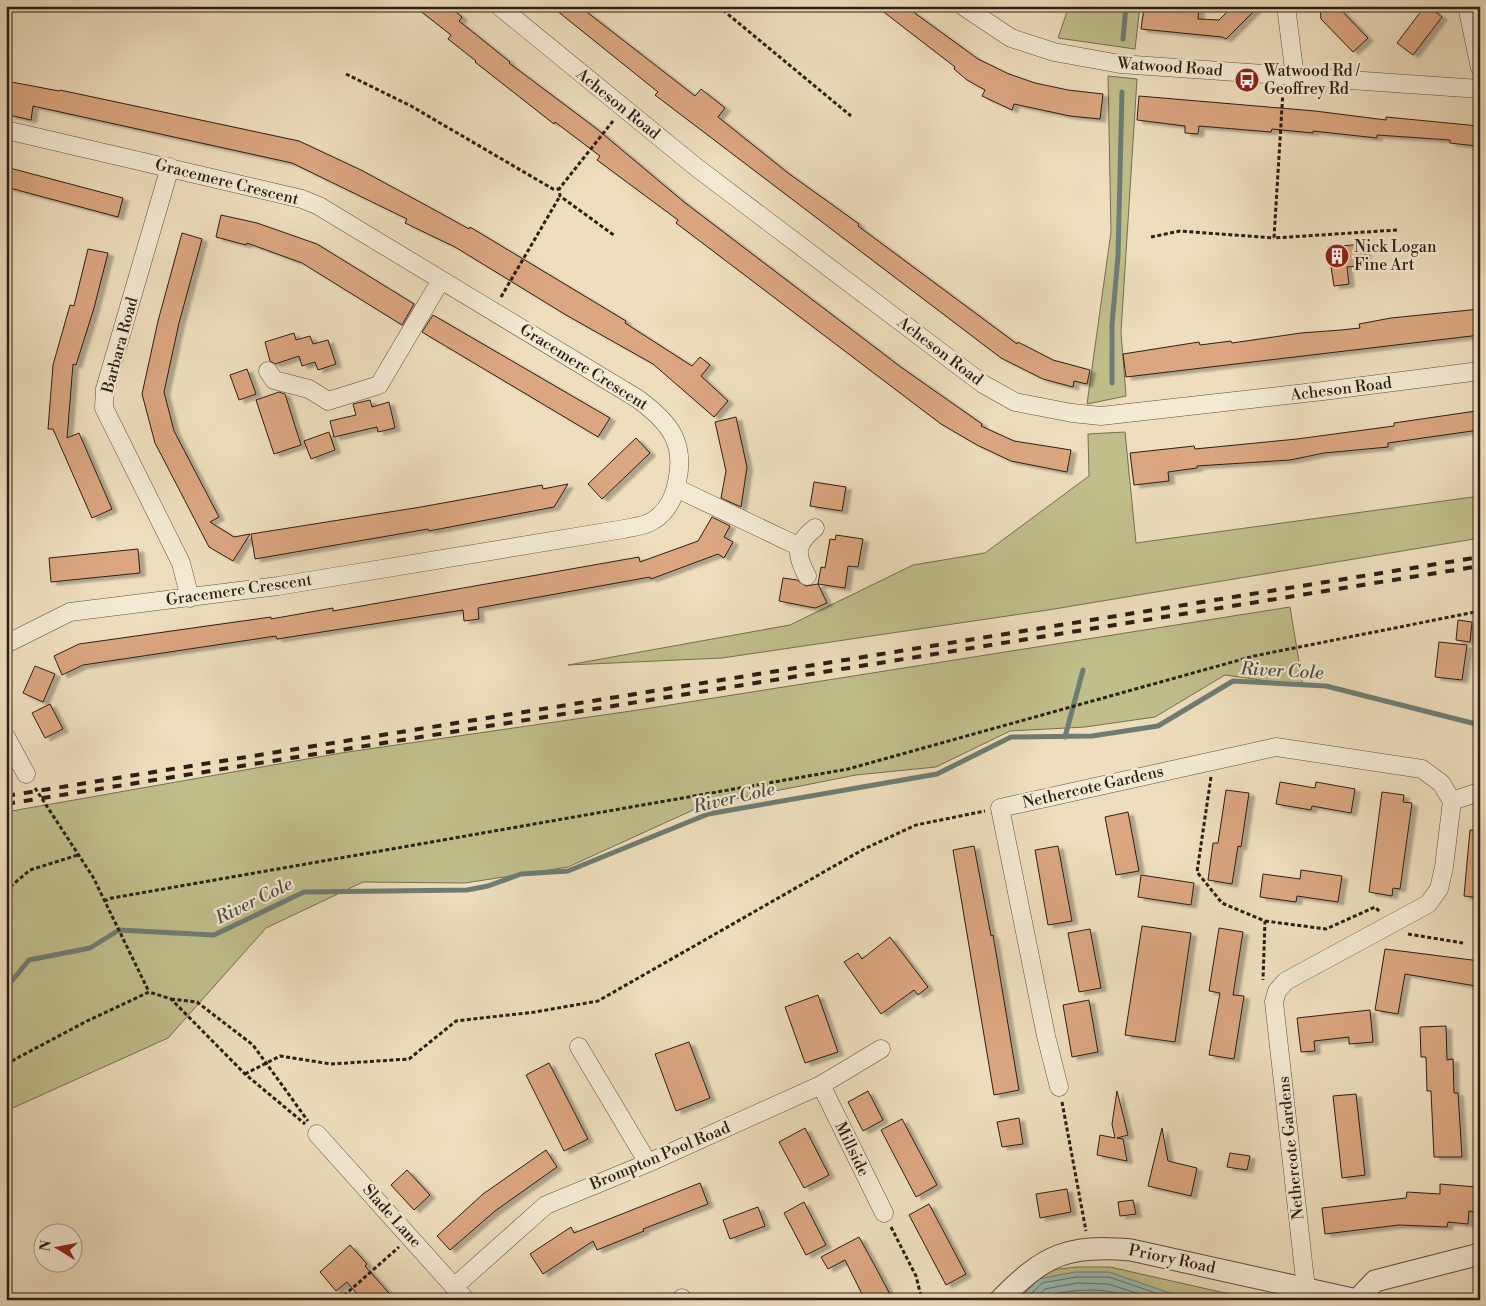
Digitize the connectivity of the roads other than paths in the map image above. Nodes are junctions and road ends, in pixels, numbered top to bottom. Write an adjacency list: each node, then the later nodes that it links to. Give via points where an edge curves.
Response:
1 (499, 6): 12 (street, Acheson Road, via 623,109 983,384 1015,402 1102,416)
2 (963, 6): 6 (street, Watwood Road, via 1011,38 1054,52 1120,64)
3 (1286, 6): 6 (street)
4 (1467, 6): 5 (street)
5 (1480, 68)
6 (1290, 76): 7 (street, Watwood Road)
7 (1480, 89)
8 (6, 130): 9 (street, Gracemere Crescent)
9 (170, 167): 10 (street, Gracemere Crescent, via 319,206); 17 (street, Barbara Road, via 105,389 104,408 182,563)
10 (441, 280): 11 (street, via 379,385 328,401 309,389 274,380); 13 (street, Gracemere Crescent, via 658,414 675,437 679,449 681,465)
11 (268, 371)
12 (1480, 371)
13 (676, 488): 15 (street); 17 (street, Gracemere Crescent, via 672,501 652,522 624,529)
14 (815, 528): 15 (street, via 804,536)
15 (798, 546): 16 (street, via 798,561)
16 (807, 576)
17 (190, 598): 18 (street, Gracemere Crescent, via 70,612)
18 (6, 644)
19 (6, 738): 20 (street)
20 (26, 774)
21 (1480, 794): 22 (street)
22 (1452, 801): 26 (street, Nethercote Gardens, via 1441,783 1422,769 1276,747 1000,808); 32 (street, Nethercote Gardens, via 1439,889 1428,904 1286,981 1277,990 1274,1002)
23 (579, 1047): 28 (street)
24 (882, 1049): 25 (street, Brompton Pool Road)
25 (821, 1085): 28 (street, Brompton Pool Road); 29 (street, Millside)
26 (1059, 1087)
27 (317, 1134): 31 (street, Slade Lane)
28 (648, 1163): 31 (street, Brompton Pool Road, via 546,1205)
29 (884, 1213)
30 (1480, 1254): 35 (street, Priory Road, via 1375,1281)
31 (455, 1286): 33 (street, Slade Lane)
32 (1306, 1289): 34 (street, Priory Road, via 1131,1250 1089,1248 1038,1264); 35 (street, Priory Road)
33 (466, 1300)
34 (1000, 1300)
35 (1357, 1300)

